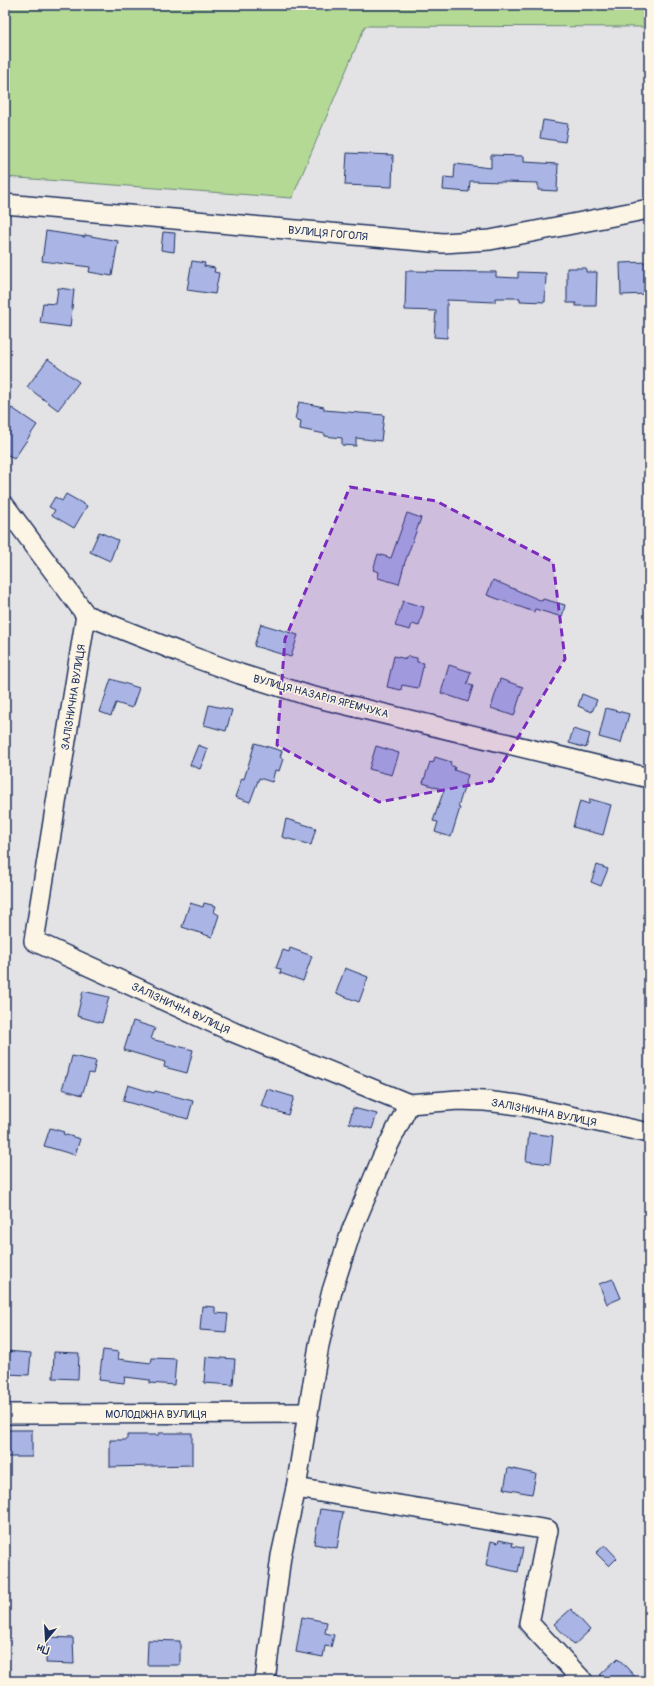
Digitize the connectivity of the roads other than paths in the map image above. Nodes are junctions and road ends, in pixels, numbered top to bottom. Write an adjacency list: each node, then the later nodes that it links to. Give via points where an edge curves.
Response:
1 (5, 204): 2 (street, ВУЛИЦЯ ГОГОЛЯ, via 443,243 490,240)
2 (649, 209)
3 (5, 506): 4 (street)
4 (86, 615): 5 (street, ВУЛИЦЯ НАЗАРІЯ ЯРЕМЧУКА, via 179,652 310,696); 6 (street, ЗАЛІЗНИЧНА ВУЛИЦЯ, via 34,941 233,1032)
5 (649, 778)
6 (409, 1104): 7 (street, ЗАЛІЗНИЧНА ВУЛИЦЯ, via 458,1100 519,1105); 8 (street, via 382,1158 351,1232 332,1291)
7 (649, 1133)
8 (307, 1413): 9 (street, МОЛОДІЖНА ВУЛИЦЯ); 10 (street)
9 (5, 1414)
10 (296, 1488): 11 (street, via 281,1556); 12 (street, via 548,1530 529,1623)
11 (265, 1681)
12 (583, 1681)

